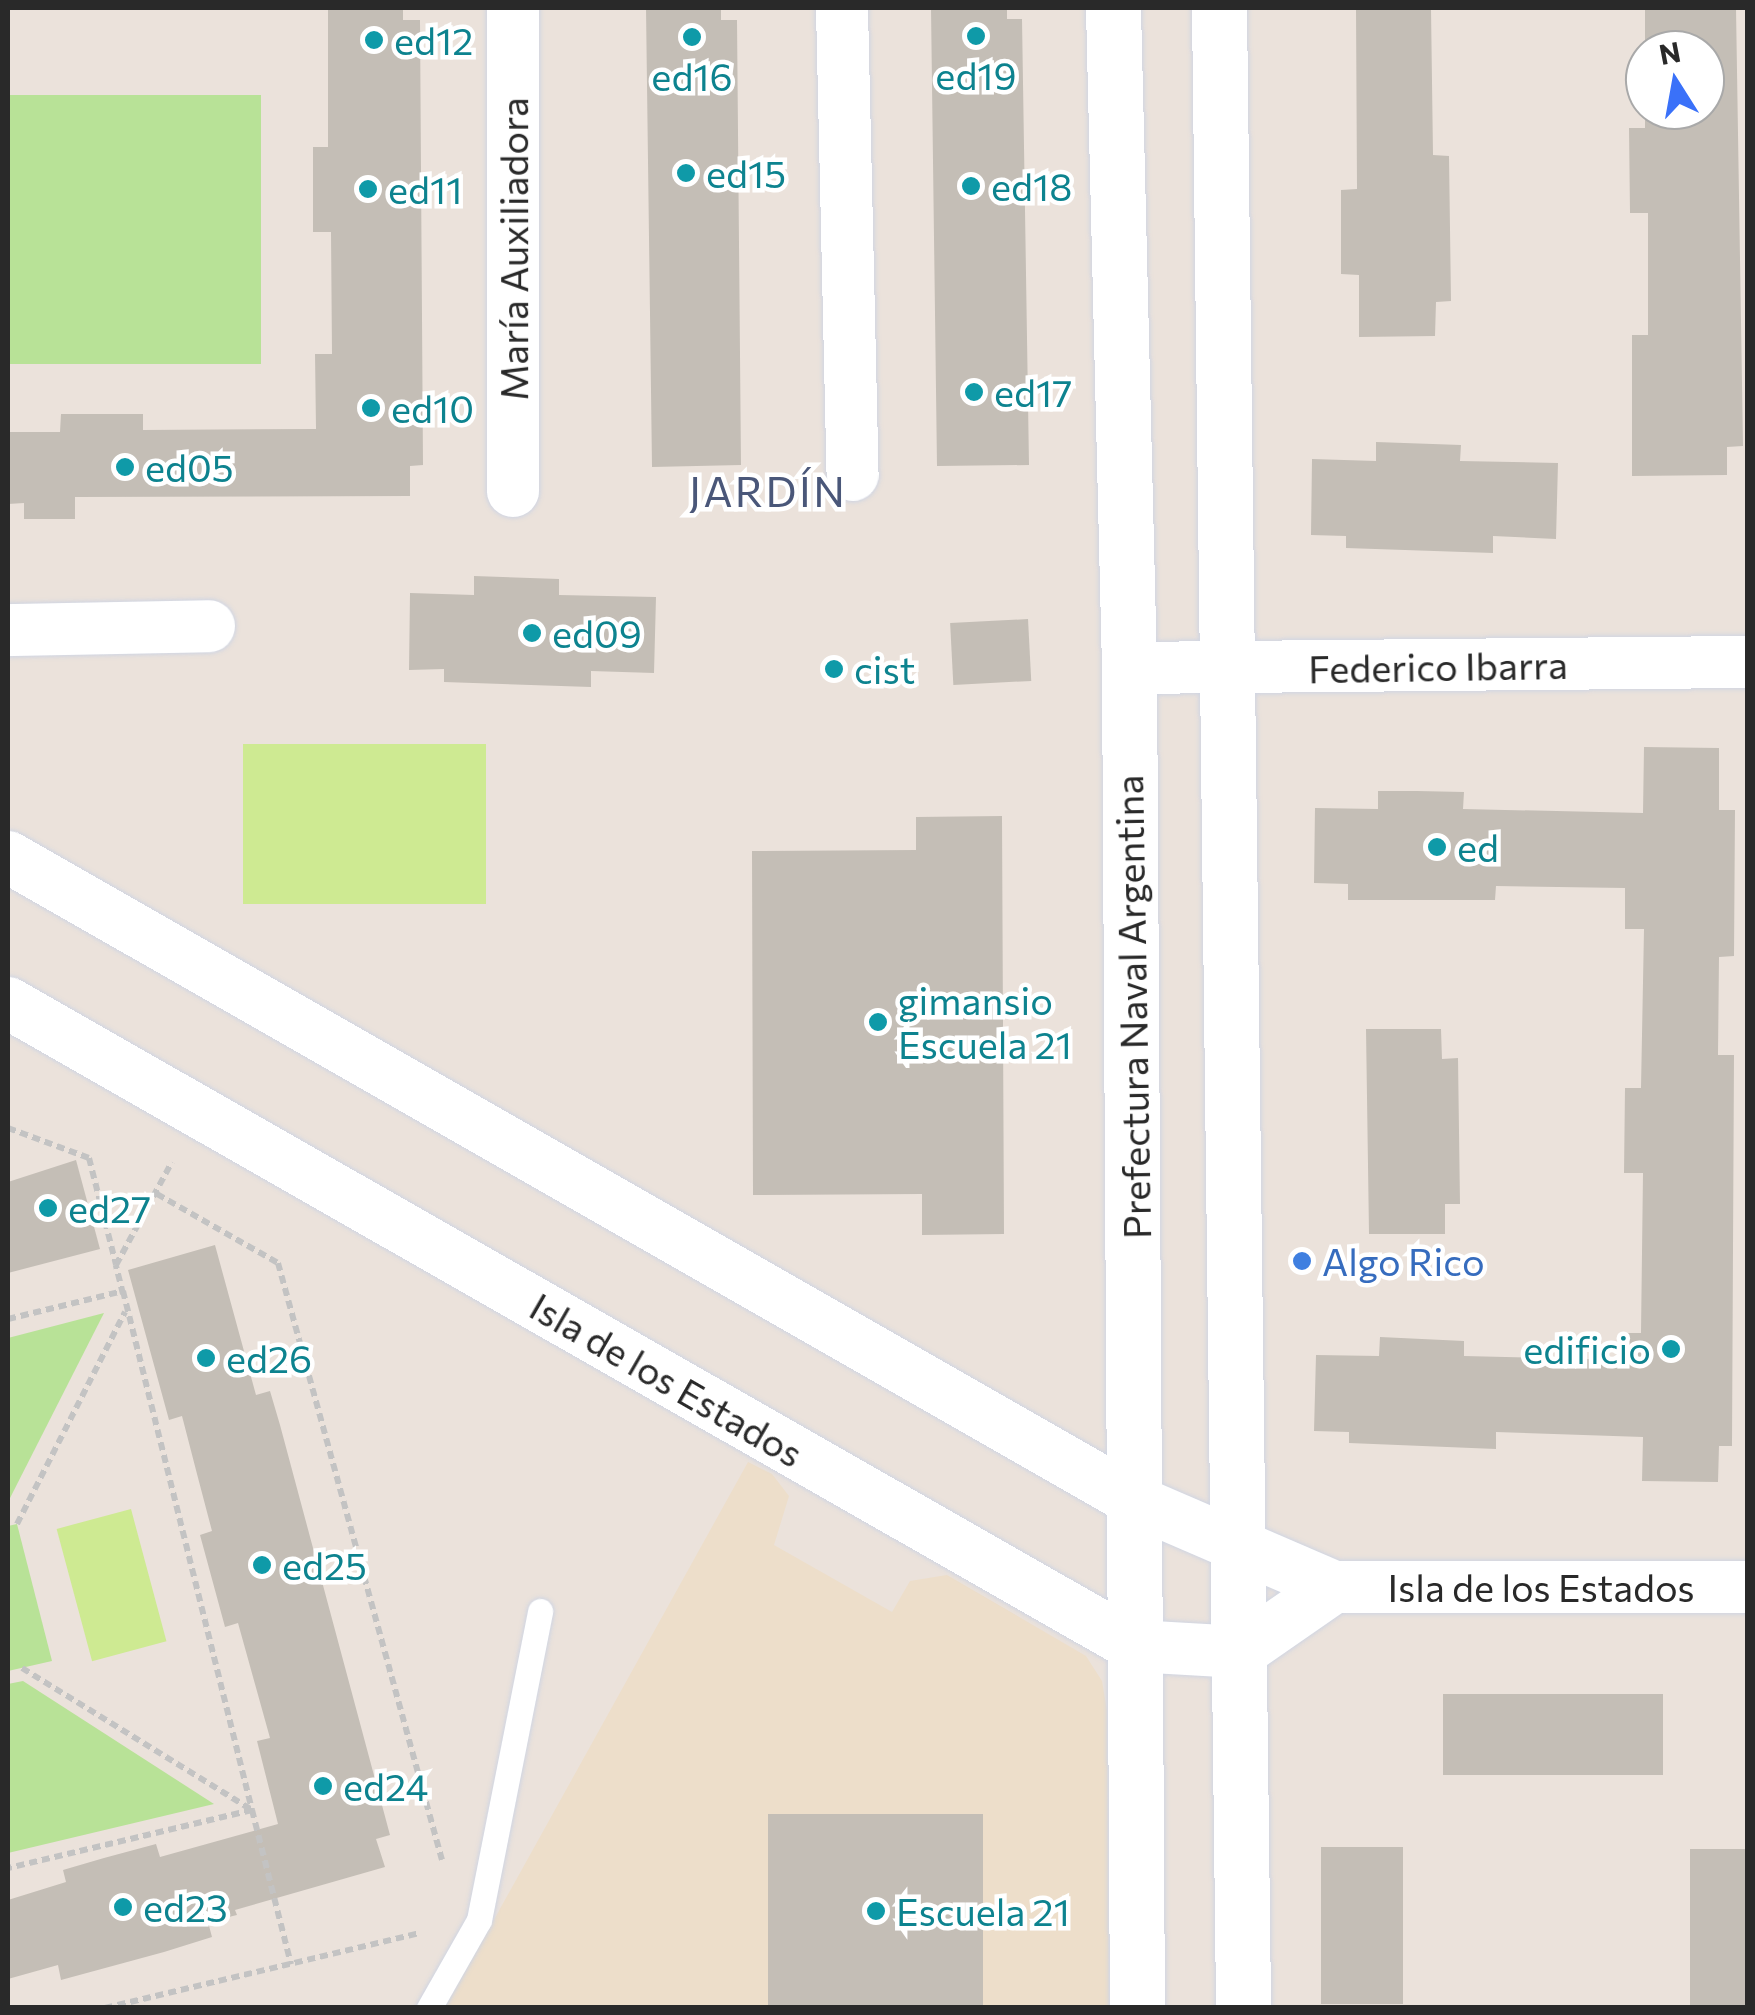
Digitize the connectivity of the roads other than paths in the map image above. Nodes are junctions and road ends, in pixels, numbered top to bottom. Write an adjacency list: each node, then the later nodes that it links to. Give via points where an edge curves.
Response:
1 (513, 8): 6 (street, María Auxiliadora)
2 (842, 8): 5 (street)
3 (1113, 8): 10 (main road, Prefectura Naval Argentina)
4 (1219, 8): 11 (main road)
5 (853, 475)
6 (513, 491)
7 (209, 626): 8 (street)
8 (8, 630)
9 (1748, 662): 11 (street, Federico Ibarra)
10 (1129, 668): 11 (street, Federico Ibarra); 14 (main road, Prefectura Naval Argentina)
11 (1230, 669): 15 (main road)
12 (8, 857): 14 (street, Isla de los Estados)
13 (8, 1003): 19 (street, Isla de los Estados)
14 (1137, 1502): 15 (street, Isla de los Estados); 19 (main road, Prefectura Naval Argentina)
15 (1239, 1541): 16 (street, Isla de los Estados); 20 (main road)
16 (1334, 1587): 17 (street, Isla de los Estados); 20 (street, Isla de los Estados)
17 (1748, 1587)
18 (540, 1611): 21 (lane, via 469,1922)
19 (1135, 1646): 20 (street, Isla de los Estados); 22 (main road, Prefectura Naval Argentina)
20 (1240, 1652): 23 (main road)
21 (428, 2008)
22 (1137, 2008)
23 (1243, 2008)

